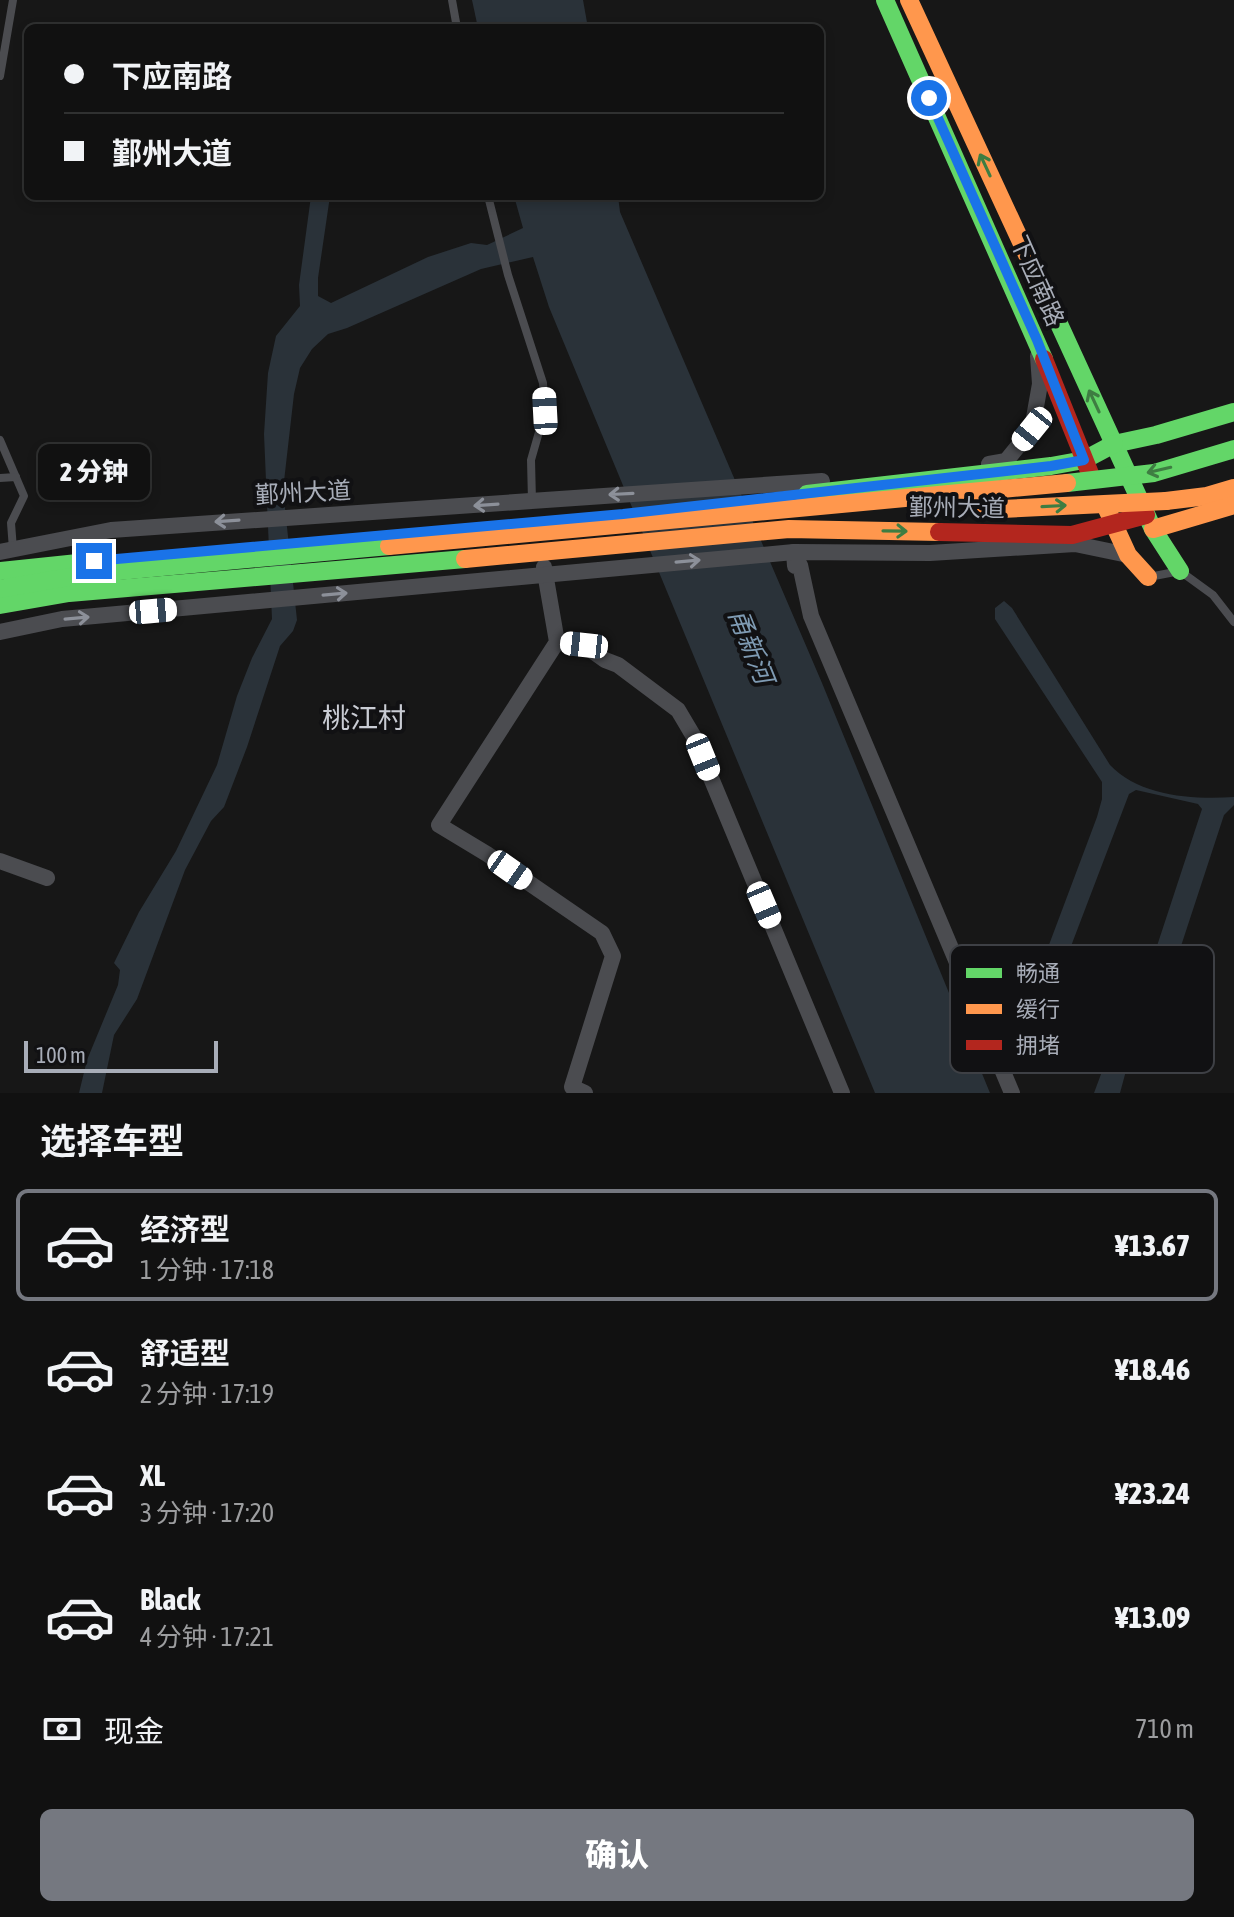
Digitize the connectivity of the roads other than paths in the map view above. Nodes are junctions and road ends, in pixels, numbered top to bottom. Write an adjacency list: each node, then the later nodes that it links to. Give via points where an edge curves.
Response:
1 (13, 0): 6 (lane)
2 (452, 0): 5 (lane)
3 (885, 0): 8 (main road, 下应南路)
4 (909, 0): 11 (main road, 下应南路, one-way to 4)
5 (456, 24)
6 (0, 76)
7 (489, 200): 18 (lane, via 543,383 545,411 531,460)
8 (1037, 340): 13 (main road, 下应南路); 17 (street, 鄞州大道, via 1040,384 1032,429 1006,461)
9 (1234, 412): 11 (main road, 鄞州大道)
10 (0, 440): 14 (lane)
11 (1114, 444): 13 (main road, 鄞州大道); 20 (main road, 下应南路)
12 (1234, 449): 30 (main road, one-way to 30, bridge, via 1154,473 103,572)
13 (1084, 460): 17 (main road, 鄞州大道); 21 (main road, 下应南路)
14 (16, 477): 15 (lane); 22 (lane, via 24,496)
15 (0, 478)
16 (1234, 488): 31 (main road, one-way to 16, bridge, via 787,519 1166,501)
17 (760, 493): 18 (street, 鄞州大道, one-way to 18); 26 (main road, 鄞州大道, via 595,517)
18 (532, 502): 22 (street, 鄞州大道, one-way to 22, via 111,530)
19 (1234, 505): 20 (main road, 鄞州大道)
20 (1150, 522): 21 (main road, 鄞州大道); 27 (main road, 下应南路)
21 (1113, 523): 24 (main road, 鄞州大道, one-way to 21, via 789,529 1072,535); 25 (main road, 下应南路)
22 (6, 551)
23 (794, 552): 25 (street, 鄞州大道, via 930,553 1075,544); 28 (street, 鄞州大道, one-way to 23); 37 (street, via 811,616)
24 (542, 553): 28 (street); 31 (main road, 鄞州大道)
25 (1128, 555): 29 (main road, 下应南路)
26 (0, 571)
27 (1180, 571): 29 (lane); 32 (lane, via 1213,595)
28 (546, 575): 33 (street, 鄞州大道, one-way to 28, via 62,619); 34 (street)
29 (1148, 577)
30 (0, 589)
31 (0, 602)
32 (1234, 622)
33 (0, 632)
34 (557, 642): 39 (street, via 439,825 602,933 613,956 572,1087); 40 (street, via 584,645 678,710 694,737)
35 (0, 861): 36 (street)
36 (47, 878)
37 (950, 946)
38 (1004, 1073): 41 (street)
39 (585, 1093)
40 (842, 1093)
41 (1012, 1093)

